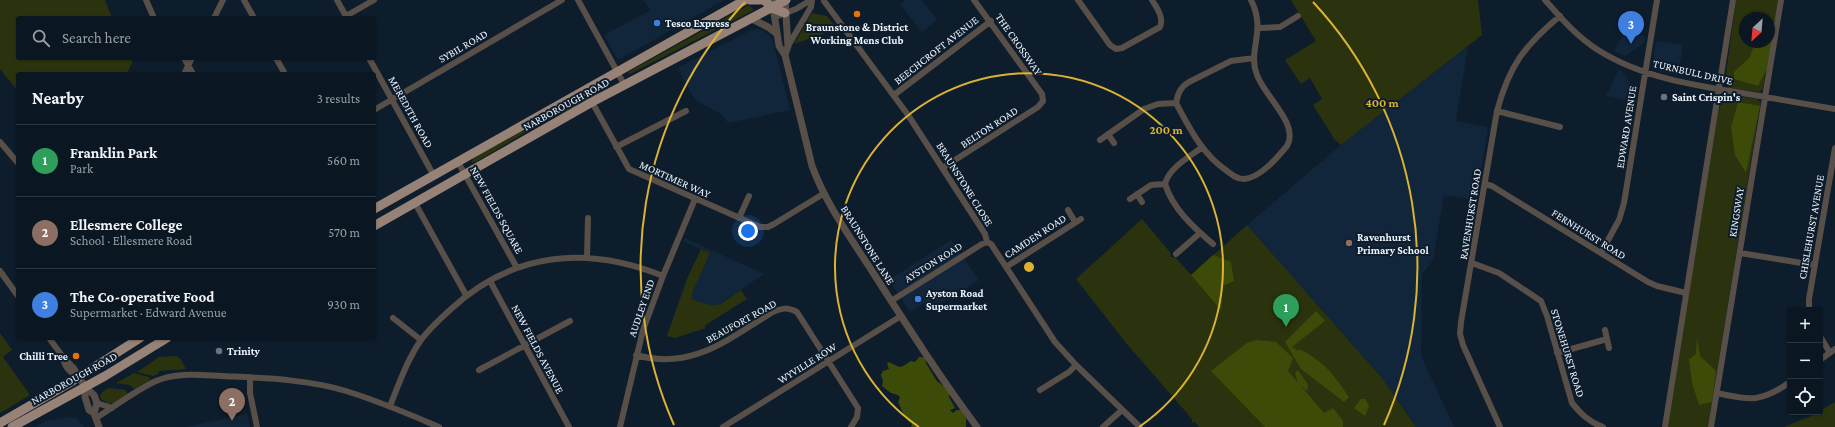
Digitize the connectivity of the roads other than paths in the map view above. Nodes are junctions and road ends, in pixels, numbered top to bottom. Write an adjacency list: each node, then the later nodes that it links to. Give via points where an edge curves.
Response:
1 (146, 0): 24 (street)
2 (223, 0): 25 (street)
3 (244, 0): 26 (street)
4 (337, 0): 27 (street)
5 (374, 0): 28 (street)
6 (562, 0): 53 (street, SYBIL ROAD)
7 (578, 0): 47 (street)
8 (745, 0): 47 (main road, NARBOROUGH ROAD)
9 (750, 0): 10 (main road)
10 (763, 0): 22 (main road)
11 (785, 0): 22 (main road, NARBOROUGH ROAD); 23 (street)
12 (812, 0): 23 (street); 36 (street)
13 (974, 0): 33 (street, THE CROSSWAY)
14 (1078, 0): 15 (street, via 1110,45 1116,49 1160,27 1161,17)
15 (1152, 0)
16 (1251, 0): 34 (street, via 1258,16)
17 (1545, 0): 30 (street, TURNBULL DRIVE)
18 (1657, 0): 48 (street, EDWARD AVENUE)
19 (1733, 0): 50 (street)
20 (1781, 0): 52 (street, KINGSWAY)
21 (824, 1): 51 (street, BRAUNSTONE CLOSE)
22 (772, 4): 23 (main road); 31 (street, BRAUNSTONE LANE); 32 (main road, NARBOROUGH ROAD)
23 (785, 13): 31 (street); 36 (street)
24 (153, 16)
25 (215, 16)
26 (253, 16)
27 (345, 16)
28 (348, 16)
29 (1298, 16): 34 (street, via 1280,27)
30 (1560, 16): 48 (street, TURNBULL DRIVE, via 1598,50); 60 (street, RAVENHURST ROAD, via 1530,44 1513,66 1503,86)
31 (775, 17): 35 (street, BRAUNSTONE LANE)
32 (752, 19): 35 (street); 49 (main road, NARBOROUGH ROAD)
33 (991, 21): 51 (street, BEECHCROFT AVENUE); 54 (street, THE CROSSWAY, via 1042,94)
34 (1259, 28): 38 (street)
35 (777, 34): 37 (street, BRAUNSTONE LANE)
36 (788, 46): 37 (street)
37 (785, 55): 77 (street, BRAUNSTONE LANE, via 812,166)
38 (1254, 58): 56 (street, via 1230,61 1183,85); 67 (street, via 1257,76 1263,88 1290,128 1290,142 1257,174 1245,179 1236,177 1220,166)
39 (185, 60): 43 (street)
40 (191, 60): 43 (street)
41 (277, 60): 46 (street)
42 (371, 60): 53 (street, MEREDITH ROAD)
43 (188, 66): 44 (street); 45 (street)
44 (185, 72)
45 (192, 72)
46 (284, 72)
47 (618, 72): 49 (street); 70 (main road, NARBOROUGH ROAD)
48 (1645, 72): 50 (street, TURNBULL DRIVE); 92 (street, EDWARD AVENUE, via 1620,220)
49 (625, 86): 55 (main road, NARBOROUGH ROAD)
50 (1719, 90): 52 (street, TURNBULL DRIVE); 103 (street)
51 (894, 95): 71 (street, BRAUNSTONE CLOSE)
52 (1764, 97): 58 (street, TURNBULL DRIVE); 93 (street, KINGSWAY)
53 (393, 99): 57 (street, SYBIL ROAD); 73 (street, MEREDITH ROAD)
54 (1043, 101): 71 (street, BELTON ROAD, via 1038,107)
55 (592, 102): 66 (street, MORTIMER WAY); 72 (main road, NARBOROUGH ROAD)
56 (1176, 103): 62 (street, via 1158,104 1144,109); 67 (street)
57 (376, 109)
58 (1835, 109)
59 (686, 111): 66 (street)
60 (1497, 111): 61 (street); 76 (street, RAVENHURST ROAD)
61 (1560, 127)
62 (1108, 134): 63 (street); 65 (street)
63 (1100, 140)
64 (0, 142): 69 (street)
65 (1114, 143)
66 (616, 147): 80 (street, MORTIMER WAY, via 629,170)
67 (1201, 148): 75 (street, via 1176,167)
68 (1835, 148): 74 (street, CHISLEHURST AVENUE)
69 (16, 161)
70 (458, 162): 72 (street, NEW FIELDS SQUARE); 73 (main road, NARBOROUGH ROAD)
71 (944, 167): 90 (street, BRAUNSTONE CLOSE, via 985,234)
72 (466, 174): 83 (main road, NARBOROUGH ROAD); 99 (street, NEW FIELDS SQUARE)
73 (434, 176): 84 (main road, NARBOROUGH ROAD)
74 (1833, 176): 97 (street, CHISLEHURST AVENUE)
75 (1165, 184): 78 (street, via 1151,185); 89 (street, via 1177,209)
76 (1485, 184): 92 (street, FERNHURST ROAD); 96 (street, RAVENHURST ROAD)
77 (823, 194): 87 (street, MORTIMER WAY, via 768,227 760,227); 106 (street, BRAUNSTONE LANE)
78 (1137, 194): 81 (street); 82 (street)
79 (749, 196): 87 (street)
80 (695, 199): 87 (street, MORTIMER WAY); 101 (street, AUDLEY END)
81 (1130, 199)
82 (1142, 202)
83 (415, 203): 88 (main road, NARBOROUGH ROAD); 105 (street)
84 (376, 208)
85 (1068, 210): 98 (street, CAMDEN ROAD, via 1078,221)
86 (588, 218): 95 (street)
87 (739, 218)
88 (376, 225)
89 (1200, 233): 91 (street); 94 (street)
90 (987, 242): 98 (street, BRAUNSTONE CLOSE); 106 (street, AYSTON ROAD)
91 (1213, 244)
92 (1601, 253): 103 (street, FERNHURST ROAD, via 1648,282)
93 (1740, 253): 97 (street); 132 (street, KINGSWAY)
94 (1176, 254)
95 (587, 258): 99 (street, via 563,258); 101 (street, via 622,262)
96 (1472, 263): 121 (street, STONEHURST ROAD, via 1499,273 1541,301); 150 (street, RAVENHURST ROAD, via 1460,334)
97 (1814, 265): 107 (street, CHISLEHURST AVENUE)
98 (1006, 267): 125 (street, BRAUNSTONE CLOSE, via 1055,342)
99 (517, 268): 102 (street)
100 (0, 271): 104 (street)
101 (662, 276): 122 (street, AUDLEY END)
102 (490, 281): 105 (street); 118 (street, NEW FIELDS AVENUE)
103 (1686, 292): 152 (street)
104 (16, 293)
105 (466, 295): 116 (street)
106 (891, 301): 108 (street, BRAUNSTONE LANE)
107 (1809, 307)
108 (901, 316): 124 (street, WYVILLE ROW); 147 (street, BRAUNSTONE LANE, via 940,377)
109 (393, 318): 116 (street)
110 (570, 321): 118 (street)
111 (1605, 330): 112 (street)
112 (1607, 339): 119 (street); 121 (street)
113 (50, 340): 127 (street, via 70,362)
114 (137, 340): 127 (main road, NARBOROUGH ROAD)
115 (164, 340): 130 (main road, NARBOROUGH ROAD)
116 (421, 340): 134 (street)
117 (1823, 340): 120 (street)
118 (524, 346): 126 (street); 143 (street, NEW FIELDS AVENUE)
119 (1609, 348)
120 (1832, 351): 123 (street)
121 (1557, 353): 151 (street, STONEHURST ROAD, via 1572,403 1590,422)
122 (636, 355): 124 (street, BEAUFORT ROAD, via 666,360 695,356 708,352 773,312 789,308 797,312); 144 (street, AUDLEY END)
123 (1823, 358)
124 (829, 361): 145 (street, WYVILLE ROW); 146 (street, BEAUFORT ROAD, via 858,408 857,417)
125 (1076, 365): 131 (street); 136 (street, BRAUNSTONE CLOSE)
126 (479, 370)
127 (79, 377): 130 (street); 138 (main road, NARBOROUGH ROAD)
128 (250, 377): 134 (street, via 310,383 344,390); 135 (street, via 173,376 156,381); 141 (street, via 250,393)
129 (1787, 384): 132 (street, via 1764,397 1751,399)
130 (85, 387): 133 (street, via 94,395); 137 (street, via 89,410); 139 (main road, NARBOROUGH ROAD)
131 (1040, 390)
132 (1717, 394): 153 (street, KINGSWAY)
133 (97, 403): 135 (street); 137 (street)
134 (390, 406): 142 (street)
135 (112, 408): 137 (street)
136 (1122, 410): 148 (street); 149 (street, BRAUNSTONE CLOSE)
137 (95, 415): 140 (street)
138 (0, 423)
139 (12, 427)
140 (99, 427)
141 (257, 427)
142 (440, 427)
143 (569, 427)
144 (620, 427)
145 (723, 427)
146 (851, 427)
147 (977, 427)
148 (1103, 427)
149 (1140, 427)
150 (1500, 427)
151 (1603, 427)
152 (1665, 427)
153 (1711, 427)

